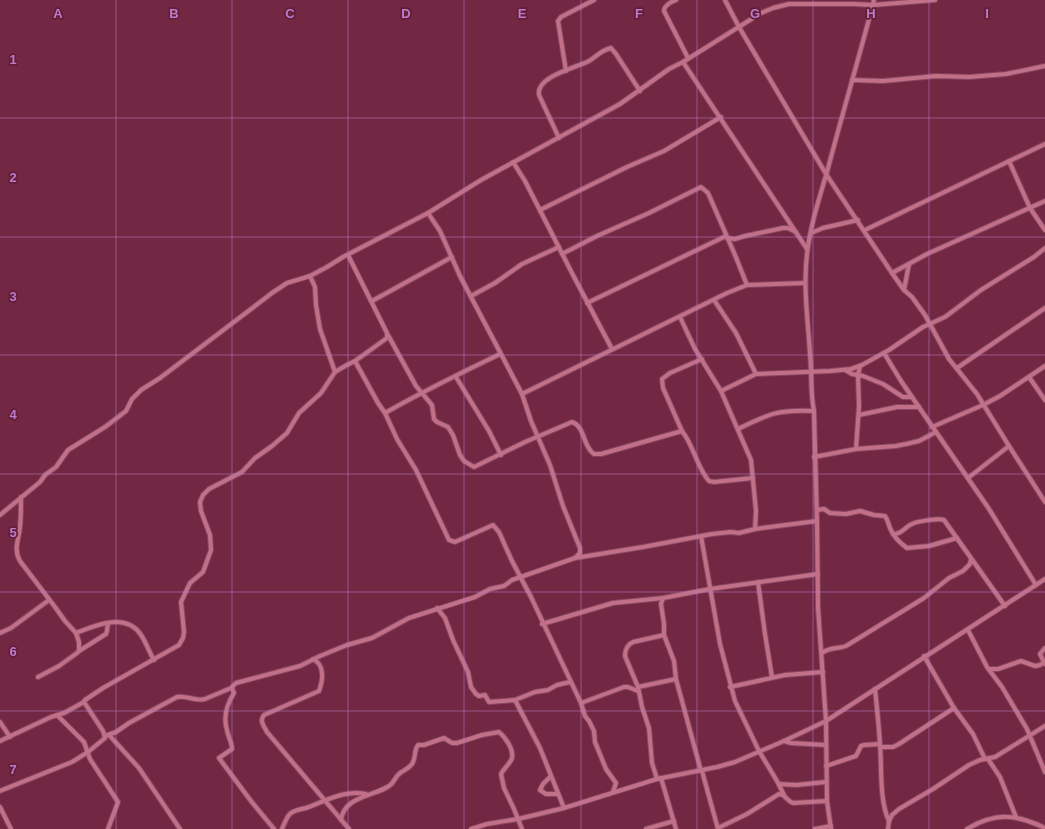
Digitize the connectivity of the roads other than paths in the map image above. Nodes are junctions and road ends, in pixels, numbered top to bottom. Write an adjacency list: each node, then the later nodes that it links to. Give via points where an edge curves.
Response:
1 (594, 0): 11 (street, via 558,21)
2 (676, 0): 8 (street, via 666,5 664,11)
3 (725, 0): 7 (street)
4 (874, 0): 6 (street)
5 (935, 0): 6 (street)
6 (872, 5): 7 (street, via 782,5 760,13); 12 (street)
7 (739, 26): 8 (street); 19 (street)
8 (688, 58): 9 (street)
9 (683, 62): 13 (street, via 669,69); 14 (street)
10 (1045, 66): 12 (street, via 1006,74 969,77)
11 (566, 71): 13 (street, via 611,48); 15 (street, via 544,81 538,92)
12 (852, 80): 19 (street)
13 (640, 91): 15 (street)
14 (721, 117): 22 (street, via 664,151); 27 (street)
15 (559, 138): 18 (street)
16 (1045, 144): 17 (street)
17 (1009, 161): 21 (street); 25 (street)
18 (513, 162): 22 (street); 23 (street)
19 (826, 174): 24 (street); 28 (street)
20 (1045, 201): 21 (street)
21 (1030, 208): 26 (street); 36 (street)
22 (540, 210): 30 (street)
23 (428, 213): 33 (street); 35 (street)
24 (858, 220): 25 (street); 28 (street)
25 (865, 230): 37 (street)
26 (1045, 230)
27 (797, 232): 29 (street, via 783,228 735,239); 32 (street)
28 (811, 233): 32 (street)
29 (726, 237): 34 (street, via 708,193 701,187); 40 (street); 45 (street)
30 (559, 247): 34 (street); 42 (street, via 522,264)
31 (1045, 248): 48 (street)
32 (807, 250): 39 (street)
33 (348, 254): 38 (street); 44 (street)
34 (562, 254): 45 (street)
35 (452, 258): 42 (street); 44 (street)
36 (909, 264): 37 (street); 41 (street)
37 (892, 273): 41 (street)
38 (310, 276): 59 (street, via 315,287 320,329); 86 (street, via 287,283 272,293 141,390 132,399 126,411 68,450 59,464)
39 (805, 283): 40 (street); 60 (street)
40 (747, 285): 43 (street)
41 (904, 290): 48 (street, via 912,297)
42 (471, 296): 52 (street)
43 (714, 300): 47 (street); 61 (street, via 736,333)
44 (372, 301): 49 (street)
45 (587, 303): 50 (street)
46 (1045, 308): 57 (street)
47 (680, 317): 50 (street); 53 (street)
48 (930, 325): 51 (street); 57 (street)
49 (388, 335): 54 (street, via 385,340); 66 (street)
50 (612, 350): 67 (street)
51 (884, 353): 55 (street); 68 (street)
52 (500, 354): 63 (street); 67 (street)
53 (702, 359): 65 (street); 77 (street, via 662,379)
54 (355, 361): 59 (street); 73 (street)
55 (860, 366): 58 (street); 62 (street)
56 (1045, 366): 64 (street)
57 (957, 368): 70 (street)
58 (845, 370): 60 (street); 62 (street)
59 (335, 372): 118 (street, via 318,397 299,413 287,433 255,458 242,472 209,489 203,495 200,502 201,511 210,535 211,550 203,572 190,583 181,602 184,632 181,642)
60 (812, 372): 61 (street); 72 (street)
61 (756, 374): 65 (street)
62 (858, 375): 68 (street, via 883,384 903,397); 74 (street)
63 (456, 377): 66 (street); 82 (street, via 490,431)
64 (1029, 377): 69 (street); 70 (street)
65 (721, 391): 76 (street)
66 (421, 392): 73 (street); 82 (street, via 432,405 434,419 449,428 464,460 474,467)
67 (522, 394): 79 (street)
68 (912, 397): 71 (street)
69 (1045, 400)
70 (984, 405): 75 (street); 80 (street)
71 (919, 407): 74 (street, via 897,407); 75 (street)
72 (814, 411): 76 (street, via 775,412); 83 (street)
73 (385, 412): 98 (street, via 450,540 455,542 494,526)
74 (859, 415): 81 (street)
75 (932, 427): 78 (street)
76 (738, 429): 84 (street, via 751,460)
77 (682, 431): 79 (street, via 597,454 591,451 574,422); 84 (street, via 709,481)
78 (936, 432): 81 (street, via 919,441 906,444); 85 (street)
79 (537, 436): 82 (street); 95 (street, via 580,548 580,553)
80 (1009, 446): 85 (street); 87 (street)
81 (856, 449): 83 (street)
82 (500, 455)
83 (814, 457): 88 (street)
84 (753, 478): 91 (street)
85 (968, 478): 101 (street)
86 (21, 497): 89 (street); 104 (street, via 16,553)
87 (1045, 502)
88 (817, 510): 90 (street); 92 (street, via 848,514 860,511 883,516 889,521)
89 (0, 515)
90 (817, 520): 91 (street); 97 (street)
91 (755, 529): 93 (street)
92 (893, 534): 94 (street, via 905,547 910,548); 94 (street, via 900,534 913,523 941,519)
93 (701, 536): 95 (street); 102 (street)
94 (957, 538): 96 (street)
95 (575, 558): 98 (street)
96 (971, 559): 105 (street); 115 (street, via 963,571 897,615 846,646)
97 (818, 574): 100 (street); 115 (street)
98 (520, 578): 106 (street, via 475,597); 108 (street)
99 (1045, 579): 101 (street)
100 (758, 582): 102 (street); 123 (street)
101 (1036, 585): 105 (street)
102 (710, 589): 103 (street); 128 (street)
103 (663, 598): 108 (street, via 613,603); 112 (street, via 661,604)
104 (49, 600): 110 (street); 111 (street)
105 (1004, 606): 109 (street)
106 (437, 608): 117 (street, via 409,618 372,638); 132 (street, via 445,618 476,694 485,695 489,702)
107 (108, 623): 111 (street); 114 (street, via 106,634); 118 (street, via 119,621 137,630)
108 (542, 624): 126 (street)
109 (968, 630): 116 (street); 120 (street)
110 (0, 633)
111 (76, 633): 114 (street)
112 (664, 635): 124 (street, via 674,661); 125 (street, via 640,640 627,646 626,656)
113 (1045, 648): 119 (street, via 1040,654)
114 (79, 651): 122 (street)
115 (822, 652): 121 (street)
116 (924, 656): 131 (street); 135 (street)
117 (313, 659): 129 (street, via 295,668 236,684); 164 (street, via 321,668 319,691 264,715 262,723)
118 (154, 660): 133 (street, via 89,696)
119 (1044, 663): 120 (street, via 1035,666 1021,661 998,669)
120 (989, 669): 141 (street)
121 (823, 672): 123 (street); 137 (street)
122 (38, 677)
123 (772, 677): 128 (street)
124 (676, 680): 130 (street); 153 (street)
125 (635, 681): 127 (street); 130 (street)
126 (570, 682): 132 (street); 134 (street)
127 (628, 686): 130 (street); 134 (street)
128 (730, 687): 147 (street)
129 (232, 688): 140 (street, via 201,701 178,696); 179 (street, via 234,693 226,715 226,729 232,749 219,758)
130 (638, 689): 156 (street, via 649,728 652,763)
131 (875, 689): 137 (street); 146 (street)
132 (516, 700): 155 (street)
133 (84, 702): 136 (street); 140 (street)
134 (581, 703): 160 (street, via 594,731 595,742 606,769 616,783)
135 (954, 708): 146 (street, via 899,744); 150 (street, via 973,734)
136 (58, 715): 142 (street); 148 (street, via 82,739)
137 (826, 721): 143 (street); 145 (street)
138 (0, 722): 142 (street)
139 (1045, 726): 141 (street)
140 (107, 735): 148 (street); 178 (street, via 139,768)
141 (1029, 735): 149 (street); 154 (street)
142 (10, 737): 144 (street)
143 (784, 741): 145 (street); 147 (street)
144 (0, 742)
145 (826, 745): 151 (street)
146 (881, 745): 151 (street, via 861,746 856,756); 172 (street, via 884,804)
147 (760, 751): 153 (street, via 735,762); 158 (street)
148 (88, 752): 159 (street, via 72,762); 177 (street, via 118,802)
149 (995, 757): 150 (street); 152 (street)
150 (986, 759): 152 (street); 172 (street, via 969,765 899,809)
151 (826, 766): 157 (street)
152 (993, 766): 168 (street, via 1002,781)
153 (701, 771): 156 (street); 174 (street)
154 (1045, 772)
155 (551, 776): 162 (street); 162 (street, via 540,791)
156 (659, 779): 160 (street); 171 (street)
157 (826, 782): 158 (street); 165 (street)
158 (779, 784): 163 (street)
159 (0, 791)
160 (612, 792): 167 (street)
161 (367, 794): 164 (street, via 352,792); 169 (street, via 389,786 398,775 411,766 418,745 444,738 457,743 499,732 511,749 512,757 502,771 501,777); 170 (street, via 345,809)
162 (558, 794): 167 (street)
163 (784, 796): 165 (street, via 793,804); 174 (street, via 777,795)
164 (325, 800): 170 (street); 180 (street, via 292,812)
165 (827, 801): 173 (street)
166 (0, 807): 176 (street)
167 (564, 808): 169 (street)
168 (1016, 817): 175 (street); 188 (street, via 1006,816 987,820)
169 (518, 819): 182 (street); 183 (street)
170 (341, 820): 181 (street)
171 (674, 821): 184 (street); 185 (street)
172 (888, 821): 187 (street)
173 (831, 827): 186 (street)
174 (718, 828)
175 (1045, 828)
176 (11, 829)
177 (108, 829)
178 (180, 829)
179 (274, 829)
180 (282, 829)
181 (348, 829)
182 (471, 829)
183 (522, 829)
184 (646, 829)
185 (676, 829)
186 (815, 829)
187 (888, 829)
188 (968, 829)

